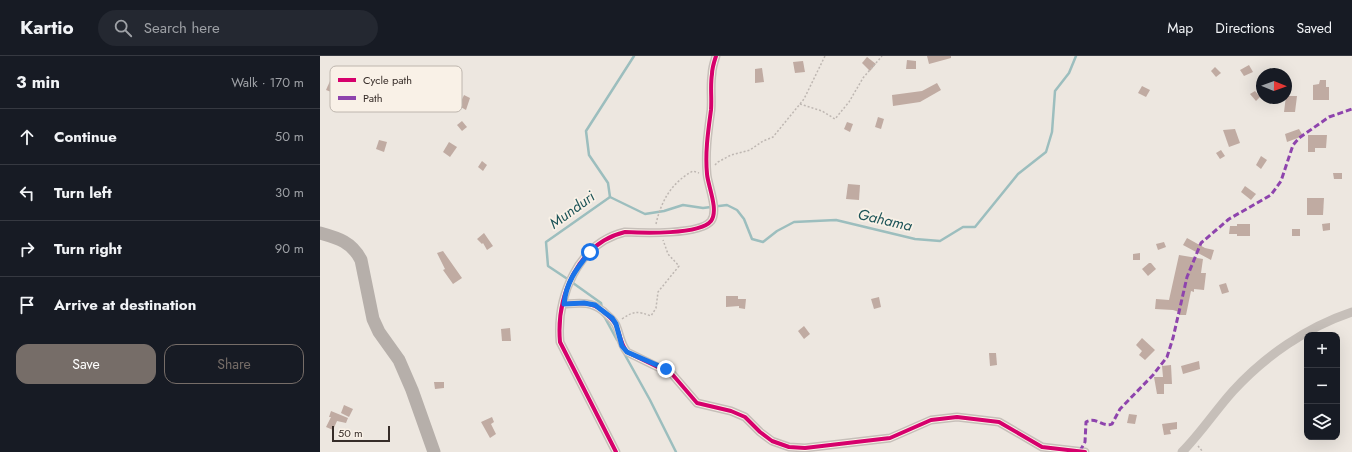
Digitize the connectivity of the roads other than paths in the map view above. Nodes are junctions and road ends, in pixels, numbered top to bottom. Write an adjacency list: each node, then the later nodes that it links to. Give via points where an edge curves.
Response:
1 (716, 56): 3 (street, via 707,136 707,176 713,201 713,216 710,222 683,231 617,234 590,252 574,272 566,290)
2 (320, 233): 5 (main road, via 350,244 361,260 374,319 379,332 399,360)
3 (564, 304): 6 (street, via 559,331 560,342); 7 (street, via 590,303 612,318 622,346 627,352 672,374 697,403 745,417 772,441 789,447 805,448 890,438 930,420 957,417 986,419 1004,424 1042,447)
4 (1352, 312): 8 (street, via 1309,330 1264,362 1234,390)
5 (434, 452)
6 (616, 452)
7 (1085, 452)
8 (1182, 452)

